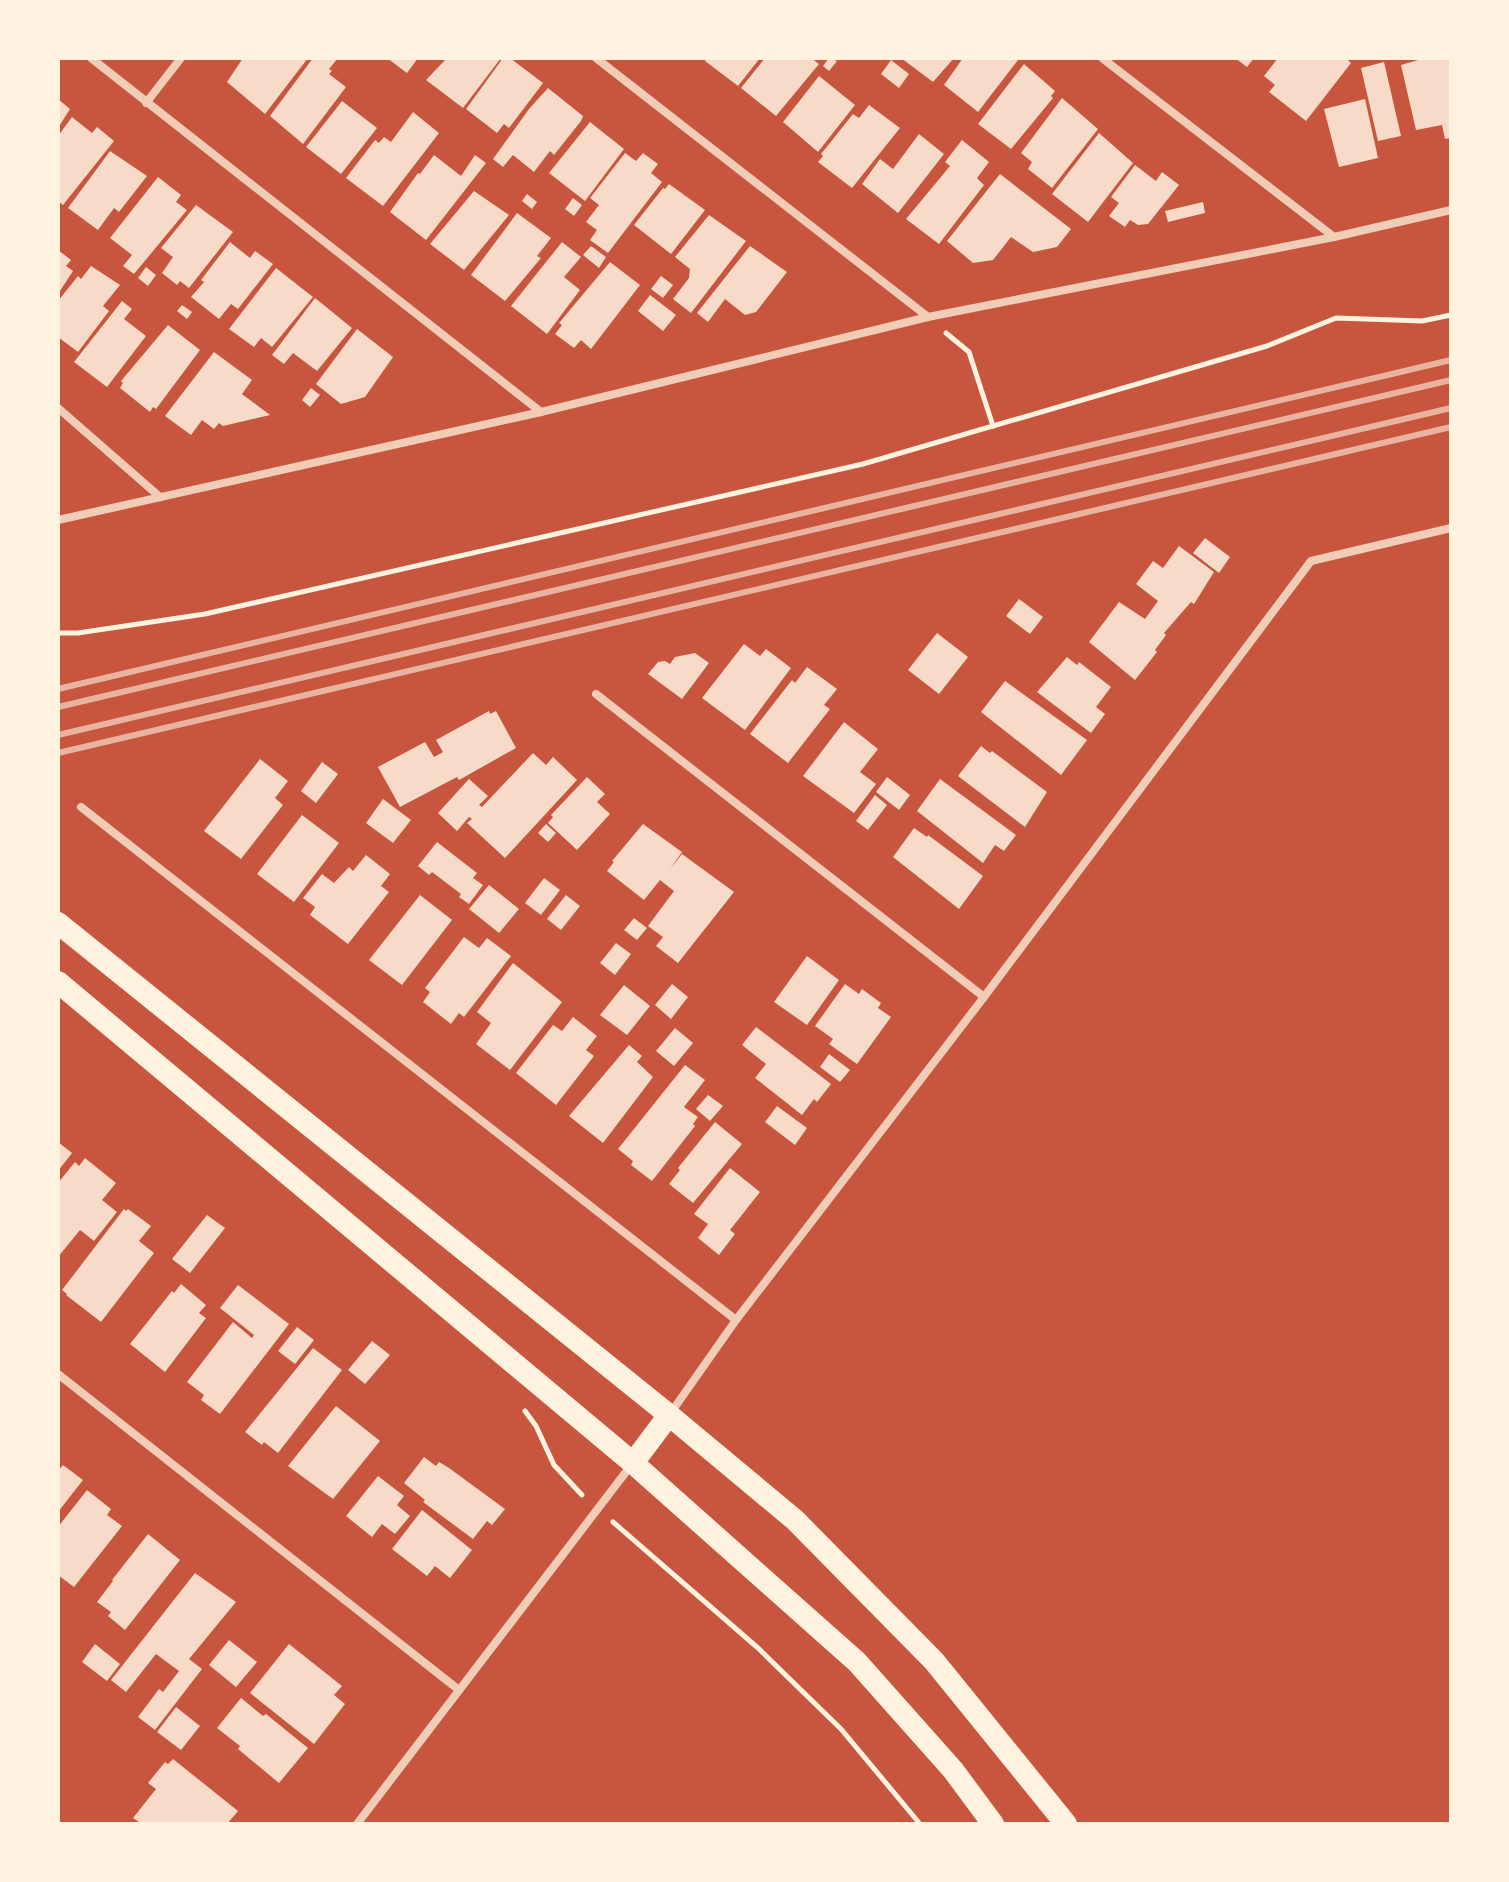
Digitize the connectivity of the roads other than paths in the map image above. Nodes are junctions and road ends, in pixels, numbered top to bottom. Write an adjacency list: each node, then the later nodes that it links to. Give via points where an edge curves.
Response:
1 (91, 58): 5 (street)
2 (181, 58): 5 (street)
3 (596, 58): 8 (street)
4 (1102, 58): 7 (street)
5 (146, 103): 10 (street)
6 (1451, 210): 7 (street)
7 (1334, 237): 8 (street)
8 (928, 317): 10 (street)
9 (58, 408): 11 (street)
10 (541, 412): 11 (street)
11 (160, 497): 12 (street)
12 (58, 520)
13 (1451, 528): 18 (street, via 1311,561)
14 (596, 694): 18 (street)
15 (81, 807): 19 (street)
16 (58, 923): 21 (highway)
17 (58, 982): 22 (highway)
18 (984, 997): 19 (street)
19 (736, 1320): 21 (street)
20 (58, 1374): 23 (street)
21 (669, 1415): 22 (highway); 26 (highway, via 795,1520 934,1661)
22 (633, 1463): 23 (street); 25 (highway, via 857,1662 953,1770)
23 (459, 1690): 24 (street)
24 (357, 1824)
25 (993, 1824)
26 (1066, 1824)

